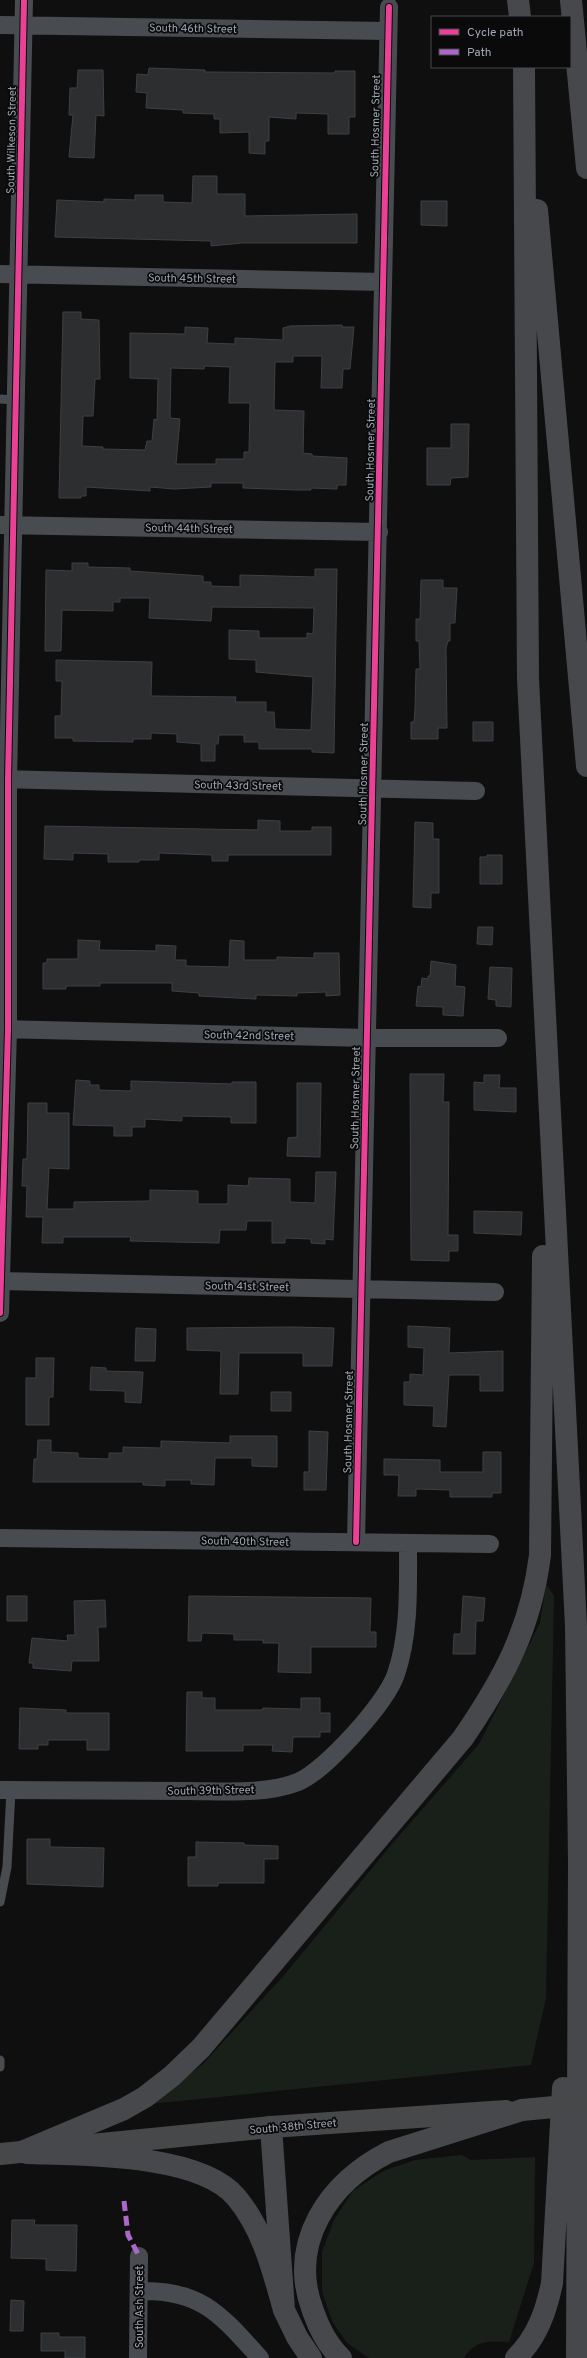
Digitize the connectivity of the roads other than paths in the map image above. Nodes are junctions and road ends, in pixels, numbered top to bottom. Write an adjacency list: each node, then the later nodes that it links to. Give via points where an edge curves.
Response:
1 (24, 0): 7 (street, South Wilkeson Street)
2 (518, 0): 5 (highway)
3 (571, 0): 11 (highway)
4 (389, 7): 8 (street, South Hosmer Street)
5 (520, 16)
6 (0, 25): 7 (street, South 46th Street)
7 (24, 25): 8 (street, South 46th Street); 13 (street, South Wilkeson Street)
8 (387, 31): 14 (street, South Hosmer Street)
9 (524, 68): 18 (highway)
10 (524, 68): 22 (highway, via 528,679)
11 (587, 168)
12 (0, 274): 13 (street, South 45th Street)
13 (18, 274): 14 (street, South 45th Street); 15 (street, South Wilkeson Street)
14 (383, 282): 17 (street, South Hosmer Street)
15 (8, 400): 16 (street, South Wilkeson Street)
16 (7, 525): 17 (street, South 44th Street); 19 (street, South Wilkeson Street)
17 (378, 532): 20 (street, South Hosmer Street)
18 (587, 766)
19 (4, 780): 20 (street, South 43rd Street); 23 (street, South Wilkeson Street)
20 (373, 788): 21 (street, South 43rd Street); 24 (street, South Hosmer Street)
21 (476, 791)
22 (545, 1025): 36 (highway, via 576,1626); 43 (highway, via 540,1555 535,1589 511,1659 491,1697 464,1738 202,2048 145,2097 124,2109)
23 (4, 1029): 24 (street, South 42nd Street); 26 (street, South Wilkeson Street)
24 (367, 1038): 25 (street, South 42nd Street); 28 (street, South Hosmer Street)
25 (498, 1038)
26 (2, 1154): 27 (street, South Wilkeson Street)
27 (0, 1281): 28 (street, South 41st Street); 30 (street, South Wilkeson Street)
28 (361, 1289): 29 (street, South 41st Street); 32 (street, South Hosmer Street)
29 (495, 1292)
30 (0, 1313)
31 (0, 1538): 32 (street, South 40th Street)
32 (356, 1542): 33 (street, South 40th Street)
33 (408, 1543): 34 (street, South 40th Street); 35 (street, South 39th Street, via 408,1594 403,1641 391,1688 360,1727 328,1760 307,1777 286,1785 234,1791)
34 (490, 1544)
35 (6, 1790): 37 (lane, via 7,1867)
36 (579, 1862): 52 (highway, via 552,2283 540,2325); 53 (highway)
37 (0, 1902)
38 (0, 2060): 39 (lane)
39 (0, 2067)
40 (587, 2104): 41 (main road, South 38th Street, bridge)
41 (522, 2110): 42 (main road, South 38th Street); 51 (highway, via 389,2152 354,2173 328,2200 312,2231 307,2248 307,2288 318,2326)
42 (272, 2127): 43 (main road, South 38th Street); 47 (highway)
43 (22, 2152): 44 (main road, South 38th Street); 47 (highway, via 125,2157 164,2163 196,2173 218,2184 235,2196 258,2233 267,2252)
44 (0, 2154)
45 (139, 2256): 46 (street, South Ash Street)
46 (139, 2291): 48 (street, South Ash Street); 49 (street, via 176,2293 205,2304 230,2324)
47 (284, 2310): 50 (highway)
48 (138, 2358)
49 (260, 2358)
50 (311, 2358)
51 (341, 2358)
52 (516, 2358)
53 (577, 2358)

